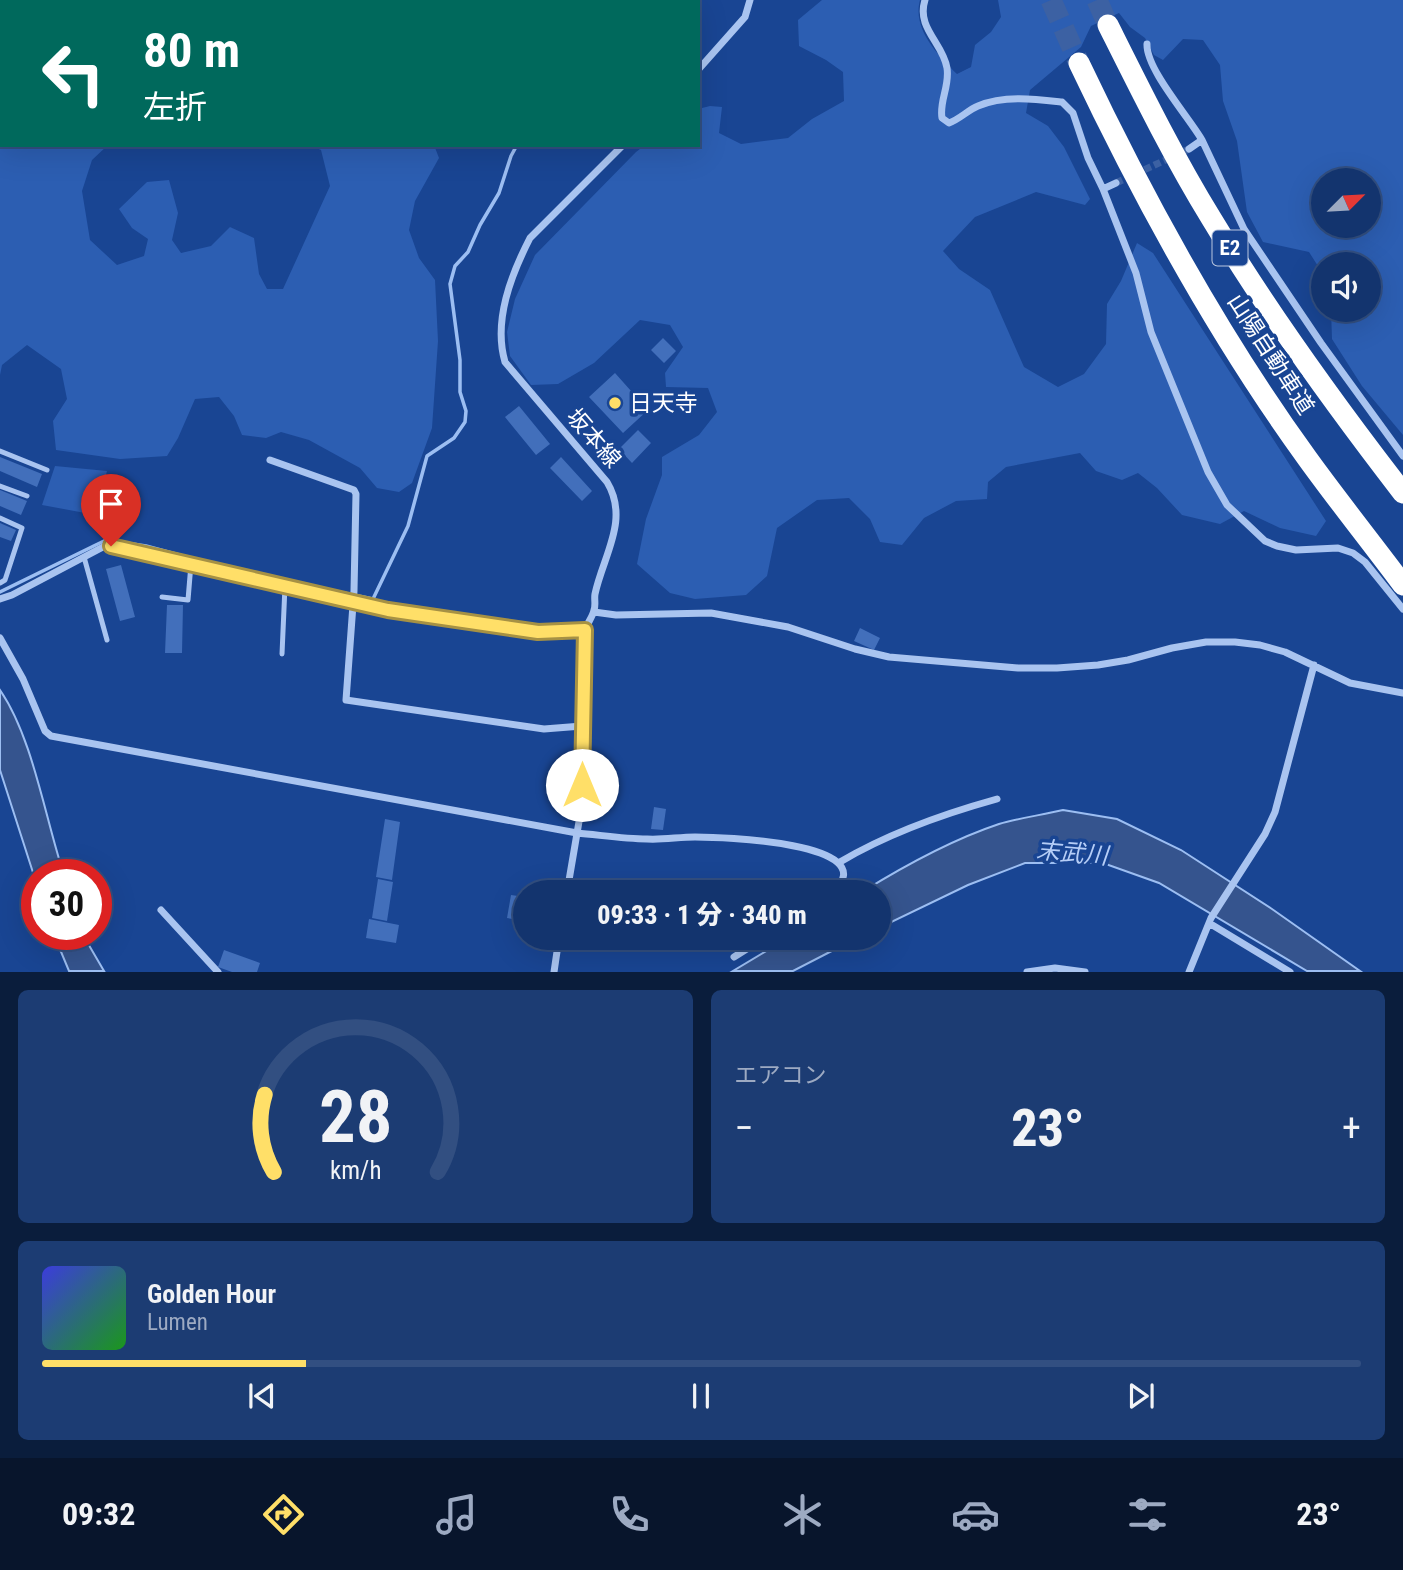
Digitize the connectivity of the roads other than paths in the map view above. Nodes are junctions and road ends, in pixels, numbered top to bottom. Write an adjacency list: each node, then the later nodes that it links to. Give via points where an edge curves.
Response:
1 (750, 0): 6 (street, via 745,17)
2 (925, 0): 11 (street, via 924,23 947,68 942,118 949,123 976,106 998,100 1062,102 1073,113)
3 (1108, 25): 17 (highway, 山陽自動車道 / E2, via 1210,218 1285,334)
4 (1147, 44): 7 (street, via 1154,70)
5 (1079, 63): 23 (highway, 山陽自動車道 / E2, via 1130,170 1244,364 1306,457)
6 (700, 68)
7 (1202, 140): 9 (street); 13 (street, via 1244,229)
8 (622, 147): 29 (street, 坂本線, via 530,238 507,296 500,329 505,362 615,495 614,529 594,595)
9 (1189, 149)
10 (1115, 183): 11 (street)
11 (1103, 189): 28 (street, via 1136,273 1150,332 1227,505 1265,541 1277,546 1338,548 1353,553)
12 (0, 451): 15 (lane)
13 (1403, 456)
14 (270, 460): 26 (street, via 354,490)
15 (47, 470)
16 (0, 486): 18 (lane)
17 (1403, 493)
18 (27, 496)
19 (0, 518): 22 (lane, via 22,528 5,580)
20 (84, 557): 21 (street, via 111,546); 27 (street); 32 (lane)
21 (191, 565): 24 (street); 25 (lane, via 188,600)
22 (0, 583)
23 (1403, 584)
24 (285, 586): 26 (street); 33 (lane)
25 (162, 597)
26 (353, 597): 30 (street, via 538,632); 36 (street, via 346,700 544,729)
27 (0, 599)
28 (1403, 609)
29 (594, 612): 30 (street, 坂本線); 34 (street, via 710,613 788,626 888,657 1003,667 1098,665 1183,646 1235,642 1285,652)
30 (585, 630): 36 (street, 坂本線)
31 (0, 638): 38 (street, via 51,736)
32 (107, 640)
33 (282, 654)
34 (1314, 665): 35 (street, via 1350,682); 43 (street, via 1275,812)
35 (1403, 693)
36 (582, 726): 38 (street, 坂本線, via 582,804)
37 (997, 799): 39 (street, via 895,835)
38 (577, 833): 39 (street, via 792,845); 40 (street, 坂本線)
39 (840, 862): 41 (street)
40 (569, 880)
41 (843, 880)
42 (161, 910): 47 (street)
43 (1210, 920): 51 (street); 52 (street)
44 (557, 950): 48 (street)
45 (745, 950): 46 (street)
46 (734, 957)
47 (218, 971)
48 (554, 971)
49 (1027, 971): 50 (street)
50 (1085, 971)
51 (1189, 971)
52 (1290, 971)

